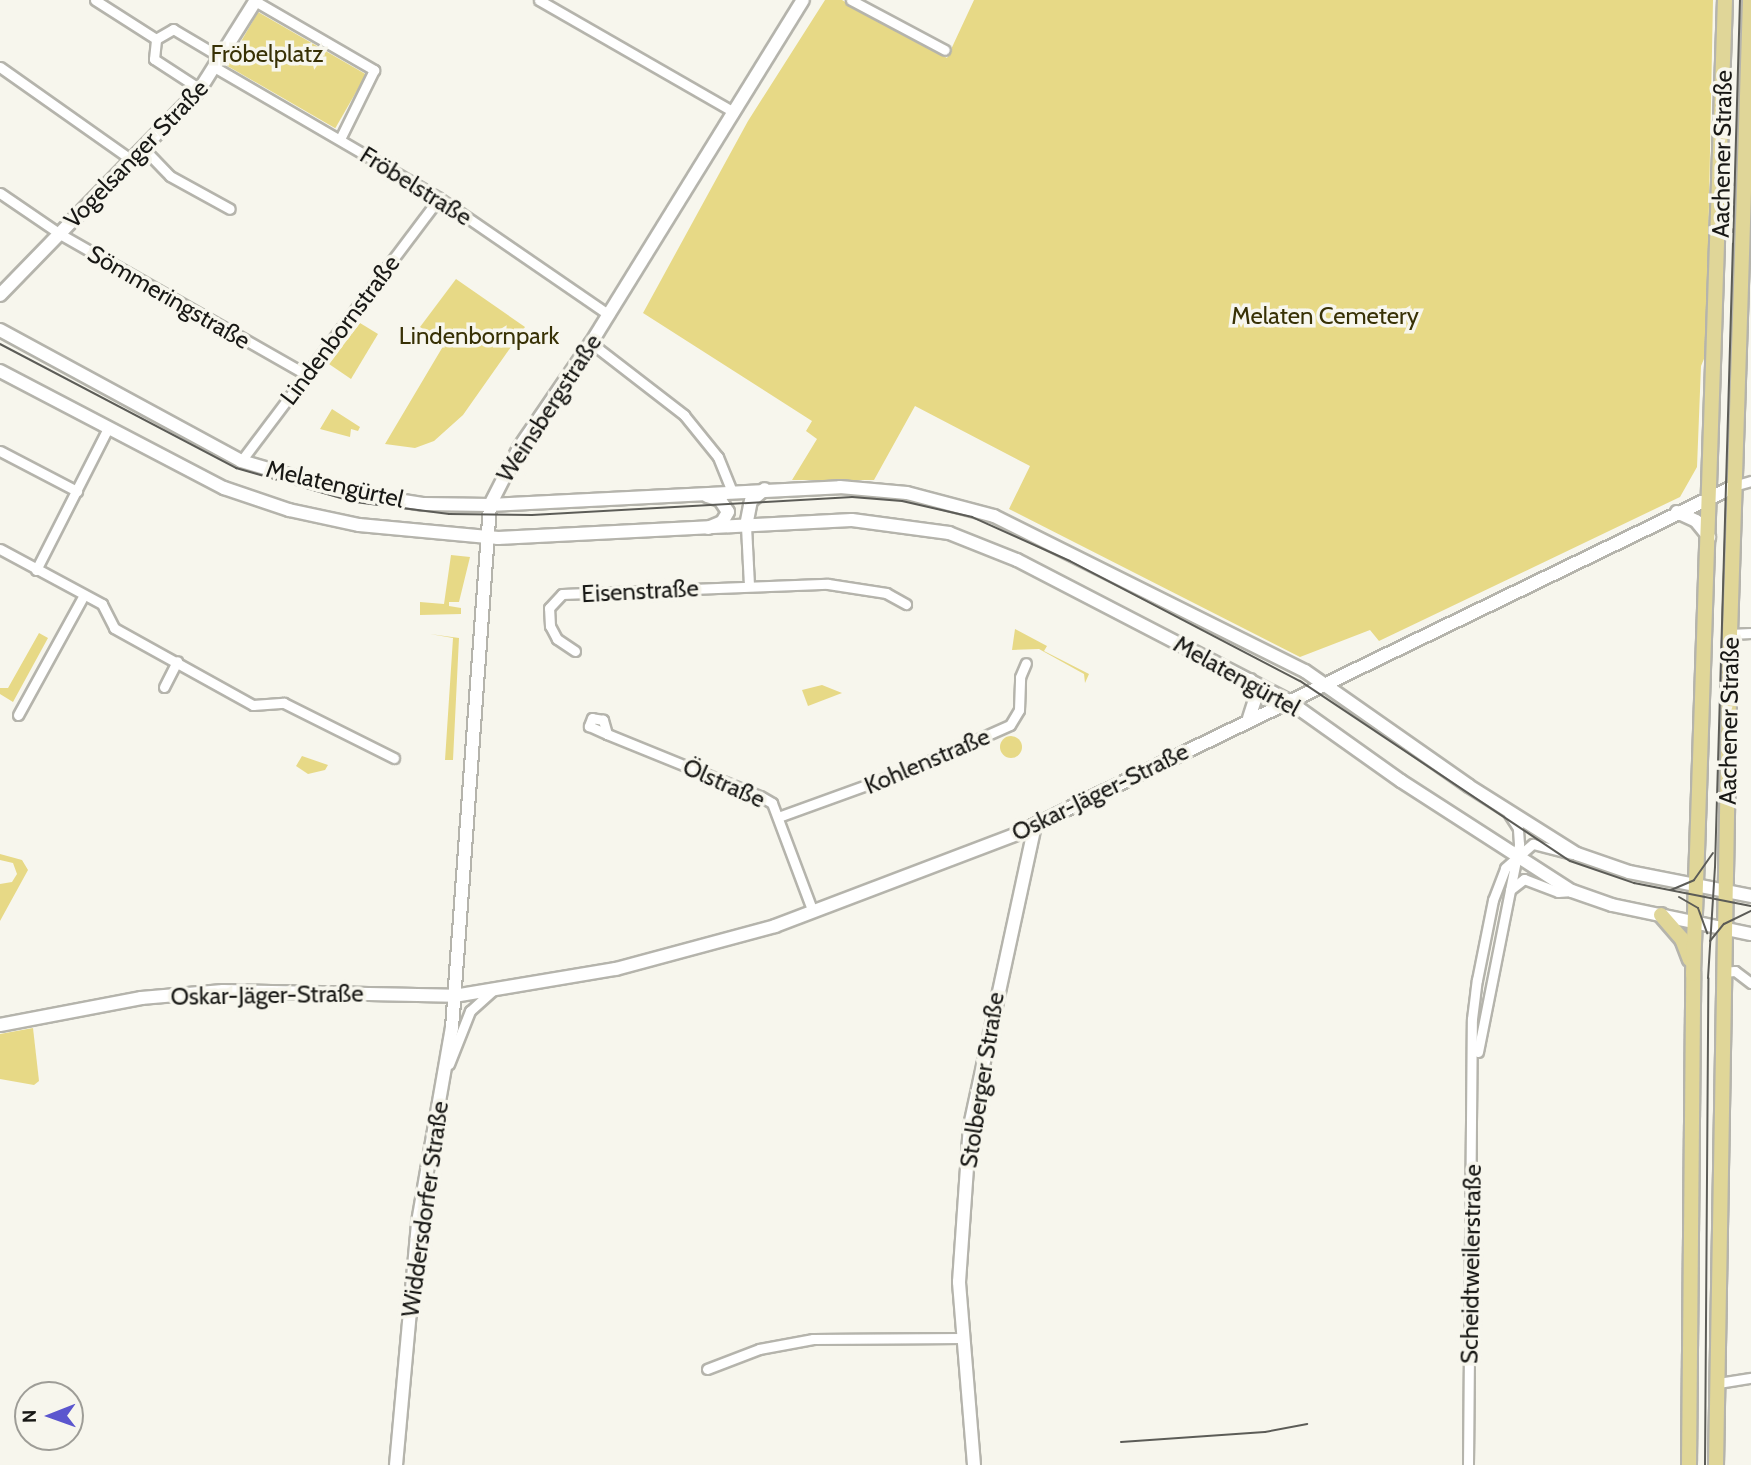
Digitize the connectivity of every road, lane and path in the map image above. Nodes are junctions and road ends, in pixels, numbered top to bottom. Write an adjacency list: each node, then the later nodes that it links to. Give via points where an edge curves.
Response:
1 (95, 0): 8 (street)
2 (255, 0): 11 (main road, Vogelsanger Straße); 15 (street, via 374,70)
3 (539, 0): 14 (street)
4 (803, 0): 14 (main road, Weinsbergstraße)
5 (851, 0): 10 (street)
6 (1725, 0): 32 (main road, Aachener Straße)
7 (1750, 0): 9 (main road, Aachener Straße)
8 (156, 39): 11 (street, Fröbelstraße, via 173,29); 13 (street, via 154,59)
9 (1751, 42): 22 (main road, Aachener Straße)
10 (945, 50)
11 (219, 63): 13 (main road, Vogelsanger Straße); 15 (street, Fröbelstraße)
12 (0, 67): 17 (street)
13 (200, 89): 16 (main road, Vogelsanger Straße)
14 (734, 112): 24 (main road, Weinsbergstraße)
15 (340, 139): 19 (street, Fröbelstraße)
16 (144, 149): 17 (main road, Vogelsanger Straße); 20 (street, via 170,176)
17 (132, 160): 21 (main road, Vogelsanger Straße)
18 (0, 193): 21 (street, Sömmeringstraße)
19 (439, 198): 24 (street, Fröbelstraße); 28 (street, Lindenbornstraße)
20 (230, 209)
21 (60, 234): 23 (main road, Vogelsanger Straße); 28 (street, Sömmeringstraße)
22 (1747, 277): 33 (main road, Aachener Straße)
23 (0, 295)
24 (609, 315): 26 (main road, Weinsbergstraße)
25 (0, 330): 31 (main road, Melatengürtel)
26 (591, 343): 36 (street, via 698,430 718,457); 39 (main road, Weinsbergstraße, via 519,448)
27 (0, 371): 29 (main road, Melatengürtel)
28 (305, 374): 31 (street, Lindenbornstraße)
29 (108, 428): 35 (street); 44 (main road, Melatengürtel, via 224,488 289,510 402,532)
30 (0, 451): 35 (street)
31 (241, 461): 39 (main road, Melatengürtel, via 347,492 424,504)
32 (1712, 467): 33 (main road, via 1719,481); 37 (main road, Aachener Straße)
33 (1744, 483): 37 (main road, Oskar-Jäger-Straße); 51 (main road, Aachener Straße)
34 (765, 489): 36 (main road, Melatengürtel); 41 (main road, via 751,501); 56 (main road, Melatengürtel, via 832,487 907,493 994,516)
35 (77, 491): 46 (street)
36 (732, 491): 38 (main road, Melatengürtel)
37 (1711, 495): 40 (main road, Oskar-Jäger-Straße); 43 (main road, Aachener Straße)
38 (704, 496): 39 (main road, Melatengürtel); 42 (main road, via 720,500 728,512 722,522)
39 (490, 505): 44 (main road, Weinsbergstraße)
40 (1677, 512): 43 (main road, via 1696,521); 56 (main road, Oskar-Jäger-Straße)
41 (746, 526): 42 (main road, Melatengürtel); 47 (street); 55 (main road, Melatengürtel, via 852,520 949,534 1017,560)
42 (705, 530): 44 (main road, Melatengürtel)
43 (1709, 537): 70 (main road, Aachener Straße)
44 (484, 538): 84 (main road, Weinsbergstraße)
45 (0, 549): 46 (street)
46 (36, 570): 48 (street)
47 (749, 585): 49 (street, Eisenstraße, via 850,586 887,593); 52 (street, Eisenstraße, via 562,594 549,608 550,625 557,639)
48 (83, 597): 53 (street, via 102,604 114,628); 59 (street)
49 (906, 604)
50 (1751, 633): 51 (street)
51 (1730, 634): 73 (main road, Aachener Straße)
52 (575, 651)
53 (177, 661): 57 (street); 62 (street, via 253,705 284,703)
54 (1026, 663): 64 (street, Kohlenstraße, via 1020,677 1019,710 1010,725 911,769)
55 (1250, 680): 58 (main road, Melatengürtel); 60 (main road, via 1256,697)
56 (1323, 684): 58 (main road, Oskar-Jäger-Straße); 63 (main road, Melatengürtel)
57 (164, 687)
58 (1286, 700): 60 (main road, Oskar-Jäger-Straße); 66 (main road, Melatengürtel)
59 (18, 715)
60 (1249, 718): 65 (main road, Oskar-Jäger-Straße)
61 (607, 734): 64 (street, Ölstraße, via 760,796)
62 (394, 758)
63 (1507, 810): 67 (main road, Melatengürtel); 68 (street, Scheidtweilerstraße, via 1519,834)
64 (781, 816): 75 (street, Ölstraße)
65 (1035, 826): 75 (main road, Oskar-Jäger-Straße); 88 (main road, Stolberger Straße, via 970,1126 959,1282)
66 (1503, 845): 68 (main road, Melatengürtel); 69 (street, Scheidtweilerstraße)
67 (1577, 854): 68 (street, Scheidtweilerstraße, via 1533,844); 70 (main road, Melatengürtel, via 1619,869)
68 (1517, 856): 69 (street, Scheidtweilerstraße); 71 (street, Scheidtweilerstraße); 72 (main road, Melatengürtel)
69 (1505, 868): 86 (street, Scheidtweilerstraße, via 1493,900 1477,980 1472,1019)
70 (1696, 886): 73 (main road, Melatengürtel); 77 (main road, Aachener Straße)
71 (1509, 891): 72 (street, via 1524,879 1551,890); 86 (street, Scheidtweilerstraße)
72 (1572, 891): 76 (main road, Melatengürtel)
73 (1725, 891): 74 (main road, Melatengürtel); 78 (main road, Aachener Straße)
74 (1751, 896)
75 (813, 912): 83 (main road, Oskar-Jäger-Straße, via 617,969)
76 (1661, 915): 77 (main road, Melatengürtel); 81 (main road, via 1682,939)
77 (1695, 922): 78 (main road, Melatengürtel); 81 (main road, Aachener Straße)
78 (1723, 929): 79 (main road, Melatengürtel); 80 (main road, Aachener Straße)
79 (1751, 934)
80 (1722, 972): 82 (street, via 1735,971); 90 (main road, Aachener Straße)
81 (1693, 974): 89 (main road, Aachener Straße)
82 (1751, 983)
83 (493, 991): 84 (main road, Oskar-Jäger-Straße); 87 (street, via 470,1011)
84 (454, 996): 85 (main road, Oskar-Jäger-Straße, via 223,992 141,998); 87 (main road, Widdersdorfer Straße)
85 (0, 1024)
86 (1475, 1064): 98 (street, Scheidtweilerstraße)
87 (448, 1066): 96 (main road, Widdersdorfer Straße, via 418,1222)
88 (962, 1338): 91 (street, via 813,1339 759,1349); 97 (main road, Stolberger Straße)
89 (1692, 1357): 90 (main road, via 1703,1361); 94 (main road, Aachener Straße)
90 (1718, 1358): 93 (main road, Aachener Straße)
91 (707, 1369)
92 (1751, 1378): 93 (street)
93 (1718, 1383): 95 (main road, Aachener Straße)
94 (1690, 1434): 95 (main road, via 1702,1432); 99 (main road, Aachener Straße)
95 (1716, 1444): 100 (main road, Aachener Straße)
96 (396, 1465)
97 (974, 1465)
98 (1468, 1465)
99 (1689, 1465)
100 (1716, 1465)

